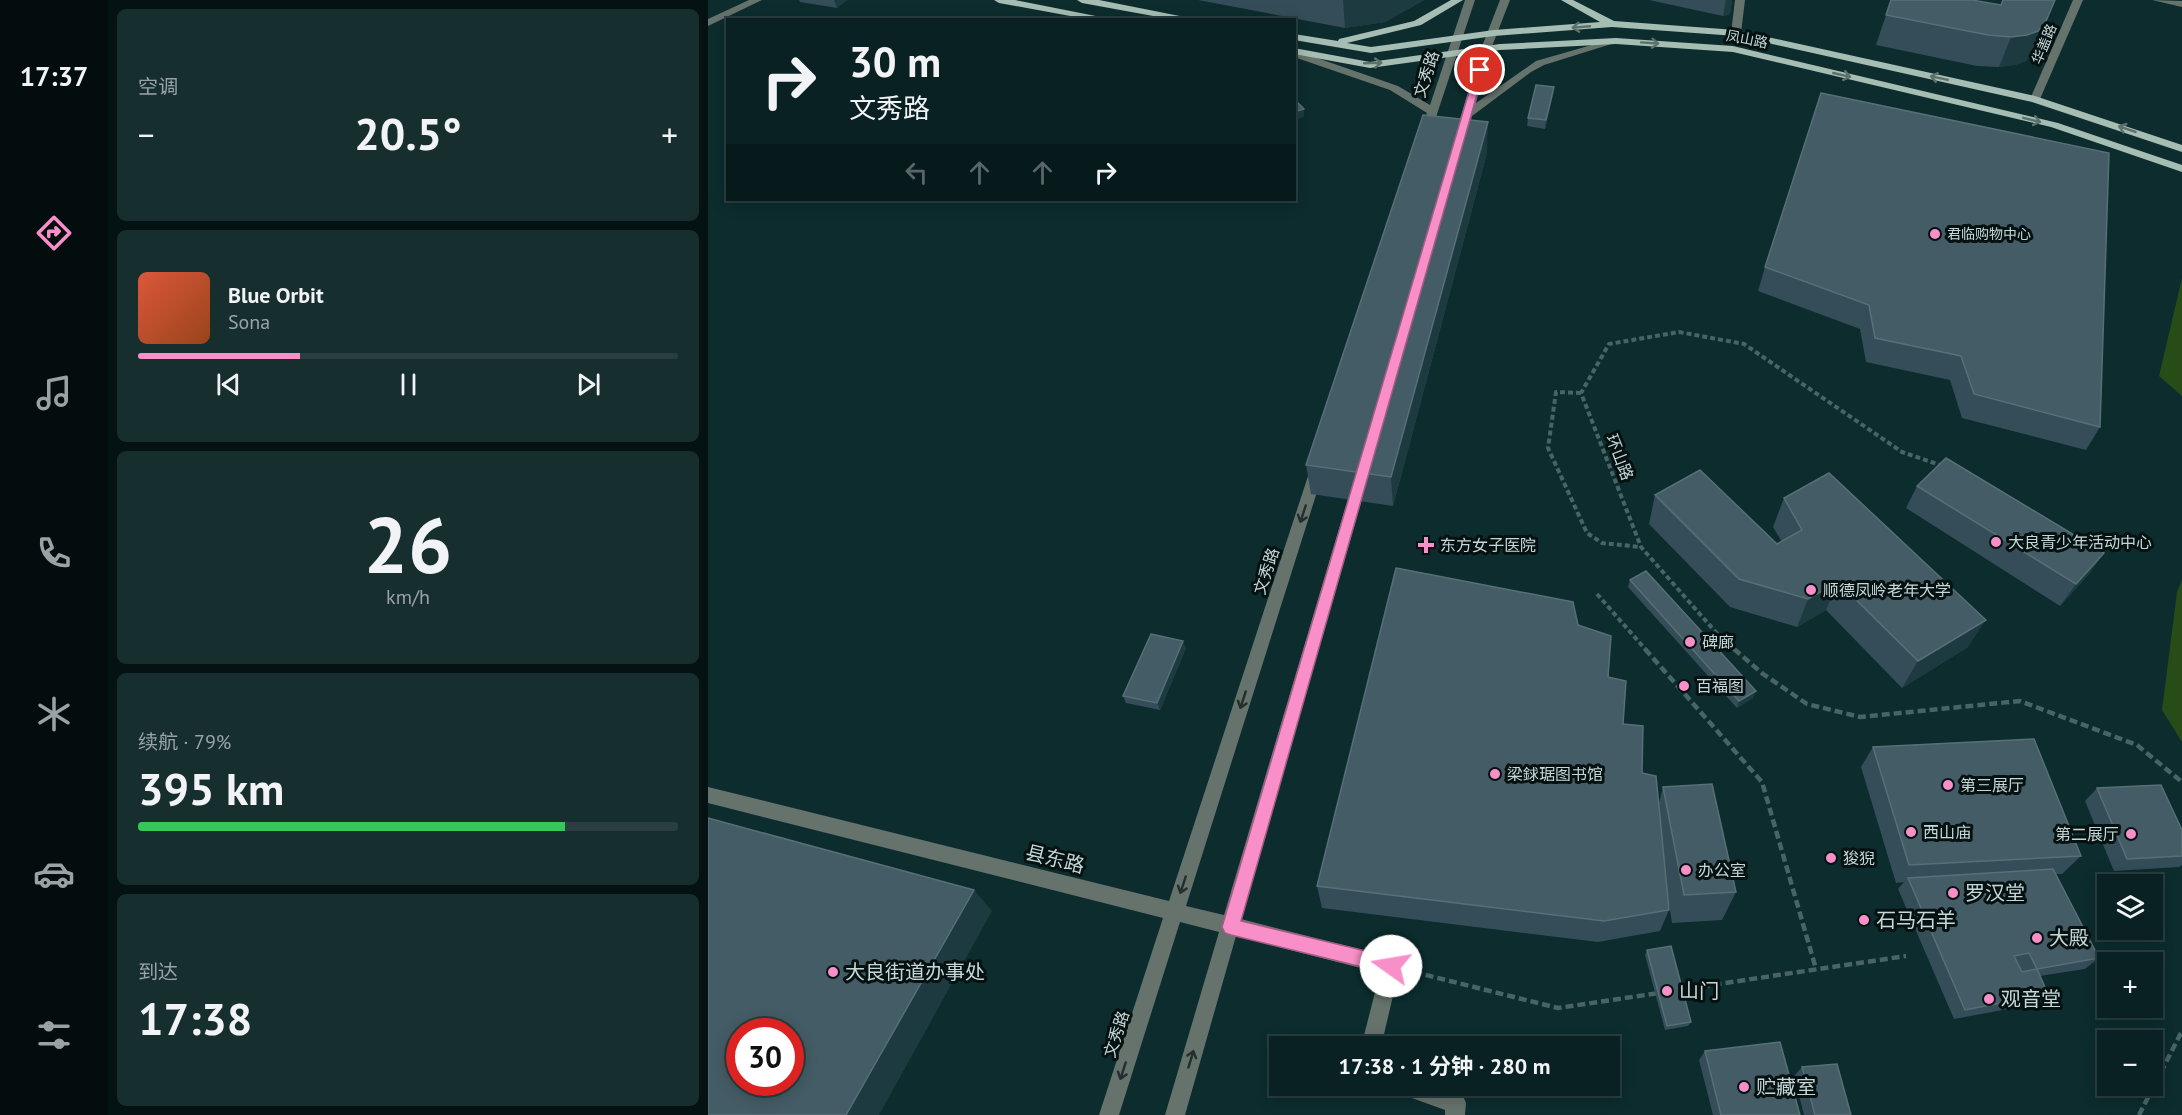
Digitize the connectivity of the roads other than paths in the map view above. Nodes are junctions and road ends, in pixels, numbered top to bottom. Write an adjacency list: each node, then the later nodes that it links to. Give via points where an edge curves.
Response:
1 (757, 0): 14 (street)
2 (999, 0): 12 (main road)
3 (1082, 0): 13 (main road)
4 (1458, 0): 20 (main road, via 1417,23)
5 (1470, 0): 21 (street, 文秀路)
6 (1505, 0): 16 (street)
7 (1566, 0): 15 (main road)
8 (1740, 0): 17 (street)
9 (2078, 0): 25 (street, 华盖路)
10 (2157, 0): 11 (street)
11 (2182, 4)
12 (1100, 18)
13 (1184, 18)
14 (708, 23)
15 (1612, 24): 16 (main road, 凤山路, one-way to 16); 17 (main road, 凤山路)
16 (1494, 33): 21 (main road, 凤山路); 22 (street)
17 (1737, 33): 25 (main road, 凤山路, one-way to 17)
18 (1296, 37): 20 (main road, 凤山路)
19 (1616, 41): 22 (main road, 凤山路); 27 (street, via 1534,67); 31 (main road, 凤山路, one-way to 31, via 1733,49 2054,125)
20 (1334, 44): 21 (main road, 凤山路, via 1371,50)
21 (1454, 46): 22 (main road, 凤山路); 23 (main road, 凤山路, one-way to 21, via 1370,64); 26 (street, 文秀路)
22 (1486, 49): 27 (street)
23 (1296, 52)
24 (1296, 53): 26 (street, via 1394,88)
25 (2035, 99): 30 (main road, 凤山路, one-way to 25)
26 (1433, 112): 28 (street, 文秀路)
27 (1467, 114): 29 (street)
28 (1422, 146)
29 (1457, 149)
30 (2182, 149)
31 (2182, 169)
32 (1320, 462): 35 (street, 文秀路, one-way to 35)
33 (1364, 468): 36 (street)
34 (708, 795): 35 (street, 县东路)
35 (1174, 913): 36 (street, 县东路); 39 (street, 文秀路, one-way to 39)
36 (1231, 927): 37 (street, 县东路, via 1391,966); 40 (street, one-way to 36)
37 (1374, 1036)
38 (1433, 1096): 41 (street, via 1456,1104)
39 (1109, 1115)
40 (1175, 1115)
41 (1455, 1115)

